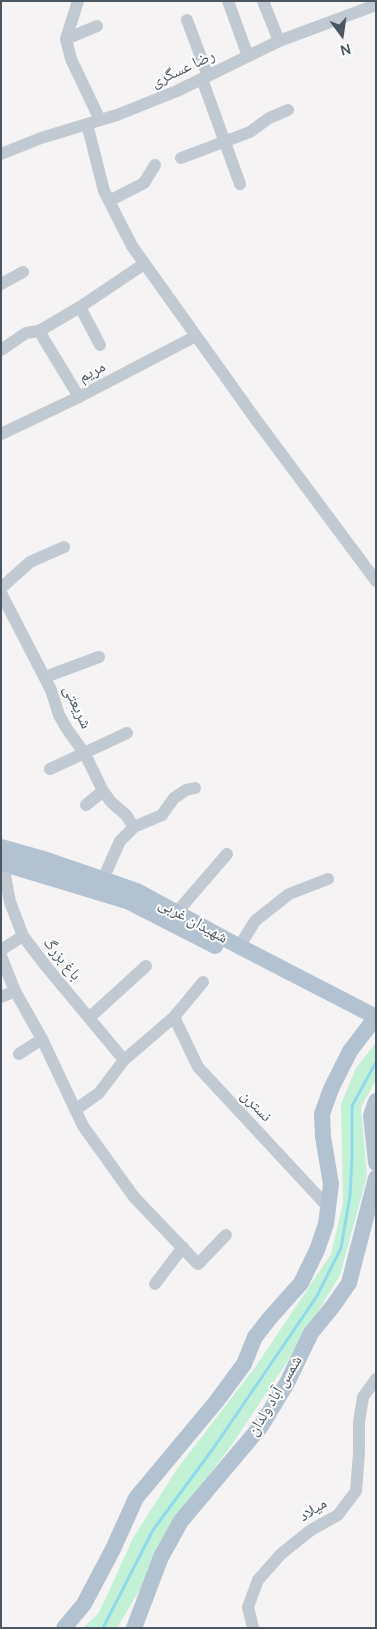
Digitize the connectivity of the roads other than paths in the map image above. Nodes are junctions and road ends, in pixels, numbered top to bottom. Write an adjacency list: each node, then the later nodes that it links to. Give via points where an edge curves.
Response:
1 (78, 1): 7 (street)
2 (228, 1): 9 (street)
3 (263, 1): 8 (street)
4 (376, 4): 8 (street, رضا عسگری)
5 (188, 20): 10 (street)
6 (97, 26): 7 (street)
7 (66, 39): 12 (street, via 71,59)
8 (279, 41): 9 (street, رضا عسگری)
9 (248, 56): 10 (street, رضا عسگری)
10 (205, 78): 12 (street, رضا عسگری); 14 (street)
11 (288, 110): 14 (street)
12 (100, 120): 13 (street, رضا عسگری)
13 (87, 124): 15 (street, رضا عسگری); 19 (street)
14 (225, 142): 16 (street); 18 (street)
15 (1, 154)
16 (181, 158)
17 (156, 165): 19 (street, via 144,183)
18 (240, 184)
19 (109, 201): 20 (street)
20 (144, 264): 23 (street); 25 (street)
21 (23, 272): 22 (street)
22 (1, 284)
23 (80, 307): 24 (street); 26 (street)
24 (38, 331): 27 (street, via 26,333); 28 (street)
25 (196, 336): 28 (street, مریم); 31 (street)
26 (100, 346)
27 (1, 350)
28 (79, 397): 29 (street, مریم)
29 (1, 434)
30 (64, 547): 32 (street, via 30,562)
31 (376, 581)
32 (1, 588)
33 (1, 593): 35 (street, شریعتی)
34 (99, 657): 35 (street)
35 (45, 677): 37 (street, شریعتی, via 59,714)
36 (128, 734): 37 (street)
37 (85, 754): 38 (street); 40 (street, شریعتی)
38 (50, 769)
39 (195, 788): 42 (street, via 174,798 162,816)
40 (104, 791): 41 (street); 42 (street, شریعتی)
41 (86, 806)
42 (134, 827): 46 (street, via 120,841)
43 (1, 847): 46 (main road, شهیدان غربی)
44 (227, 854): 48 (street)
45 (2, 864): 49 (street, باغ بزرگ, via 10,902); 59 (main road, شهیدان غربی, via 127,902)
46 (103, 879): 48 (main road, شهیدان غربی, via 137,891)
47 (328, 879): 50 (street, via 289,894 255,921)
48 (177, 912): 50 (main road, شهیدان غربی)
49 (23, 936): 51 (street); 58 (street, باغ بزرگ)
50 (239, 947): 59 (main road, شهیدان غربی)
51 (1, 950)
52 (1, 956): 55 (street)
53 (146, 966): 58 (street)
54 (203, 982): 57 (street)
55 (15, 991): 56 (street); 60 (street)
56 (1, 997)
57 (174, 1017): 62 (street); 67 (street, نسترن, via 198,1067)
58 (89, 1018): 62 (street, باغ بزرگ)
59 (374, 1025): 67 (main road, via 350,1052 322,1114 331,1184)
60 (42, 1039): 61 (street); 64 (street)
61 (19, 1054)
62 (124, 1060): 64 (street, via 99,1093)
63 (376, 1101): 65 (main road, via 371,1116)
64 (75, 1110): 69 (street, via 134,1197)
65 (376, 1163)
66 (376, 1178): 73 (main road, شمس آباد ولدان, via 349,1283 311,1333 287,1383 261,1426 181,1520 161,1557)
67 (328, 1207): 72 (main road, via 317,1250 301,1282 269,1319 244,1364 216,1402 136,1498 84,1604)
68 (226, 1235): 69 (street, via 198,1264)
69 (183, 1247): 70 (street)
70 (155, 1284)
71 (376, 1379): 74 (street, میلاد, via 363,1397 356,1491 338,1515 310,1530 281,1554 258,1580 248,1607)
72 (64, 1628)
73 (134, 1628)
74 (253, 1628)

